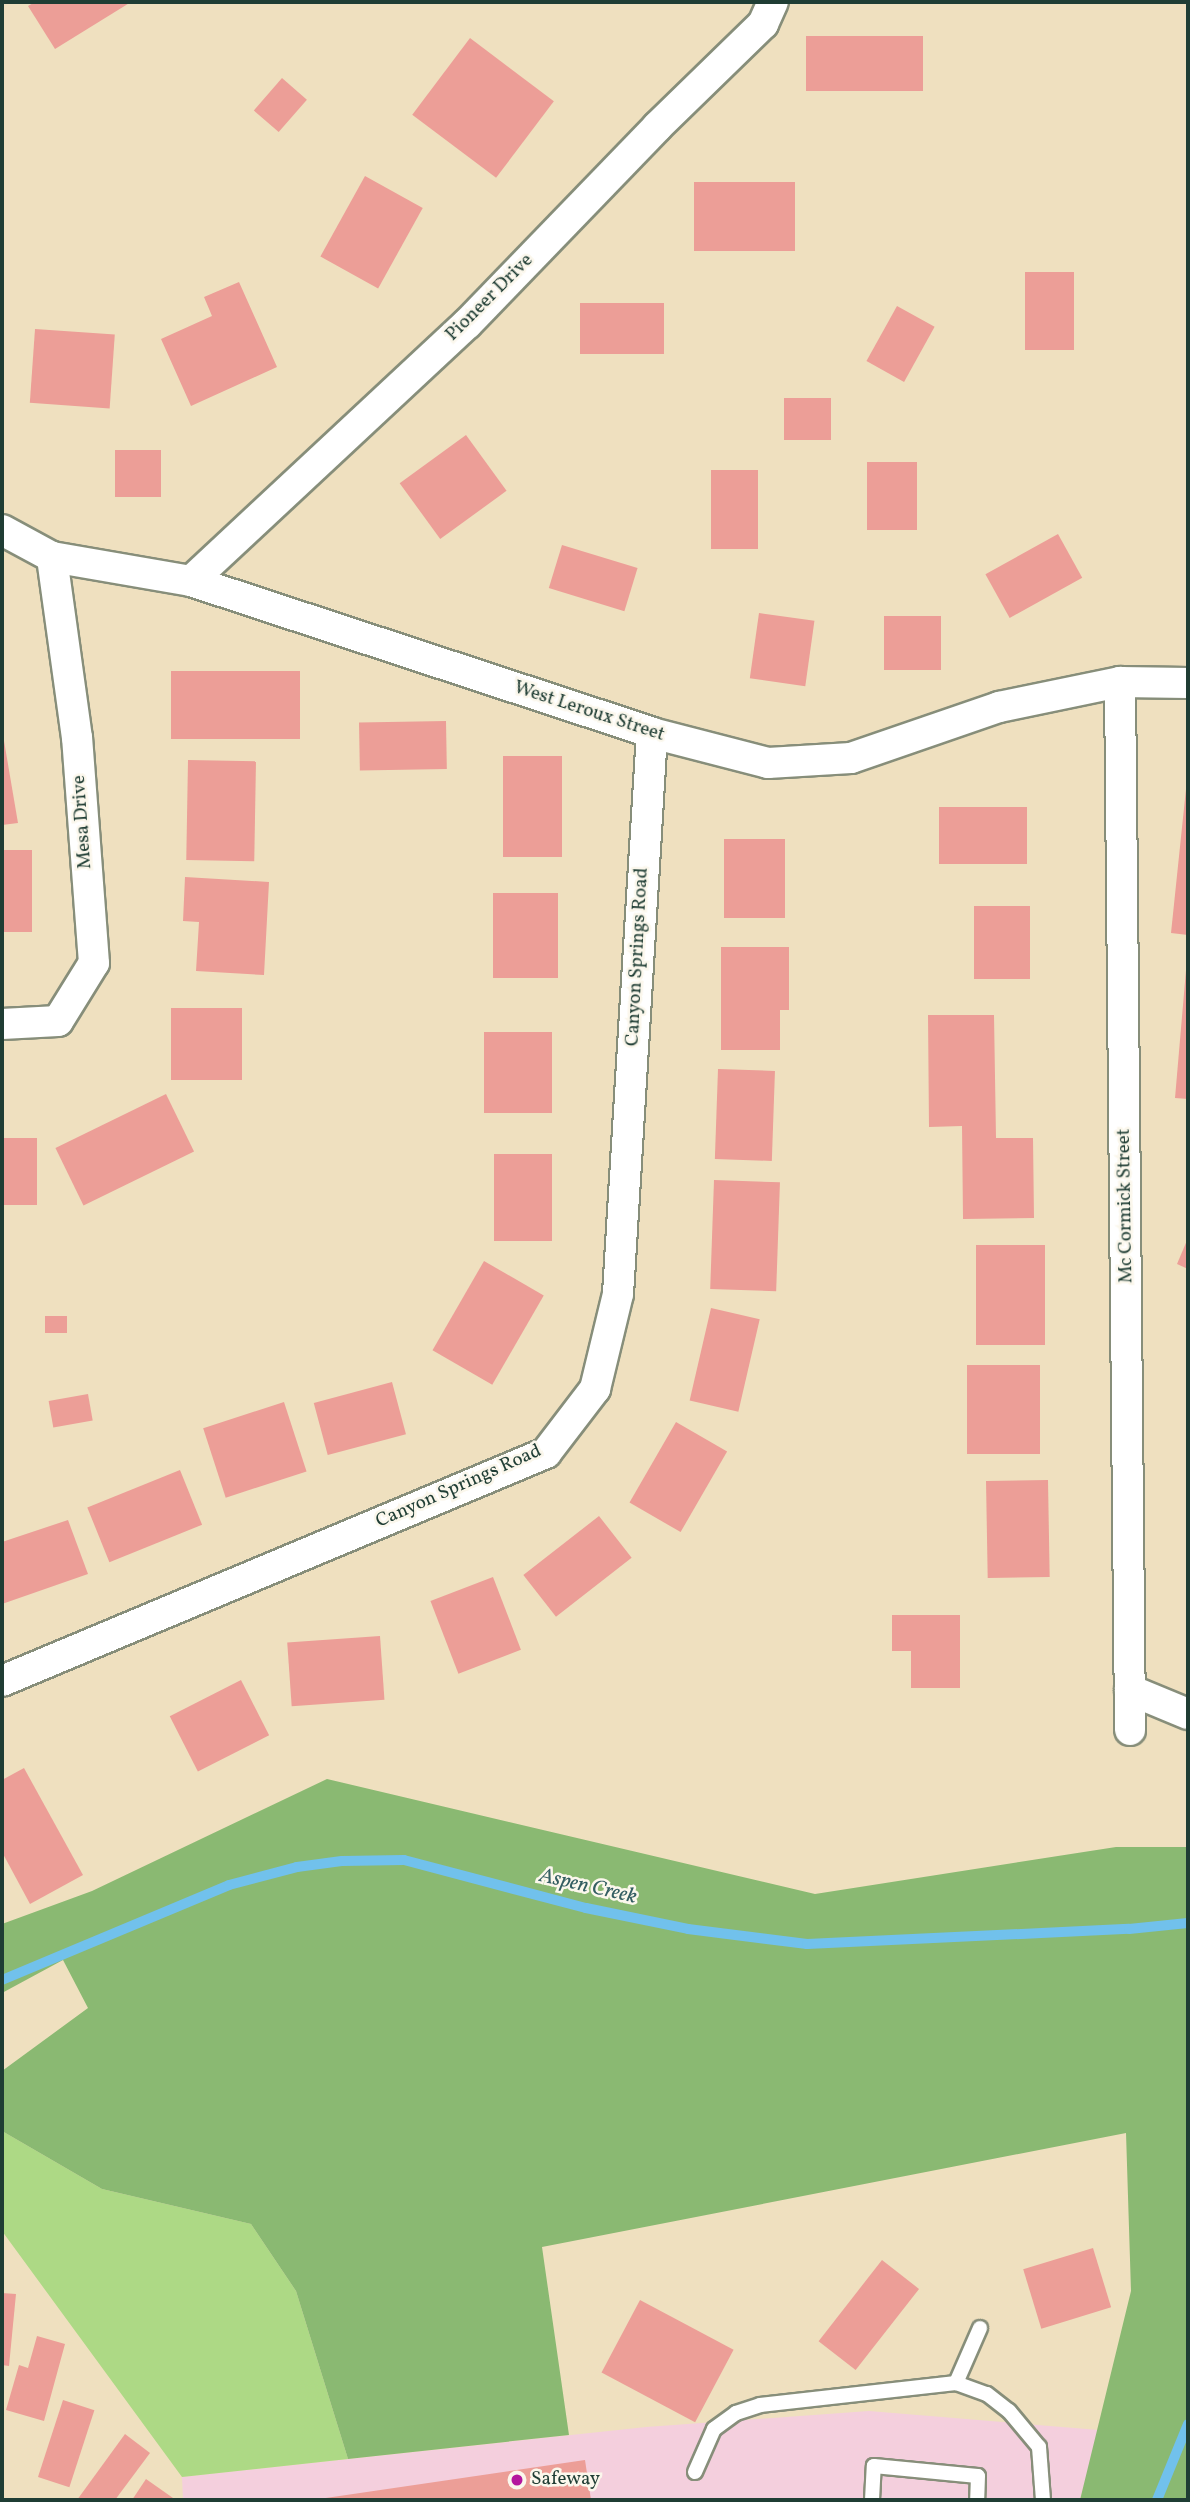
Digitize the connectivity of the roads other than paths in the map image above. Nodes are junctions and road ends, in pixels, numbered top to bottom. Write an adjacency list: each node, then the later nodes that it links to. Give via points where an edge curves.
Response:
1 (773, 2): 4 (street, Pioneer Drive, via 763,24 467,324)
2 (2, 530): 3 (street, West Leroux Street)
3 (52, 557): 4 (street, West Leroux Street); 8 (street, Mesa Drive, via 77,737 94,963 58,1021)
4 (191, 581): 7 (street, West Leroux Street)
5 (1120, 682): 6 (street, West Leroux Street); 7 (street, West Leroux Street, via 999,707 851,758 768,763); 10 (street, Mc Cormick Street)
6 (1188, 682)
7 (652, 733): 9 (street, Canyon Springs Road, via 618,1294 595,1389 546,1452)
8 (2, 1024)
9 (2, 1681)
10 (1130, 1690): 11 (street); 12 (street, Mc Cormick Street)
11 (1188, 1714)
12 (1130, 1730)
13 (980, 2328): 14 (lane)
14 (956, 2383): 15 (lane, via 760,2405 736,2413 714,2429); 18 (lane, via 987,2394 1009,2411 1039,2447)
15 (695, 2472)
16 (872, 2500): 17 (lane, via 874,2466 978,2476)
17 (977, 2500)
18 (1043, 2500)

